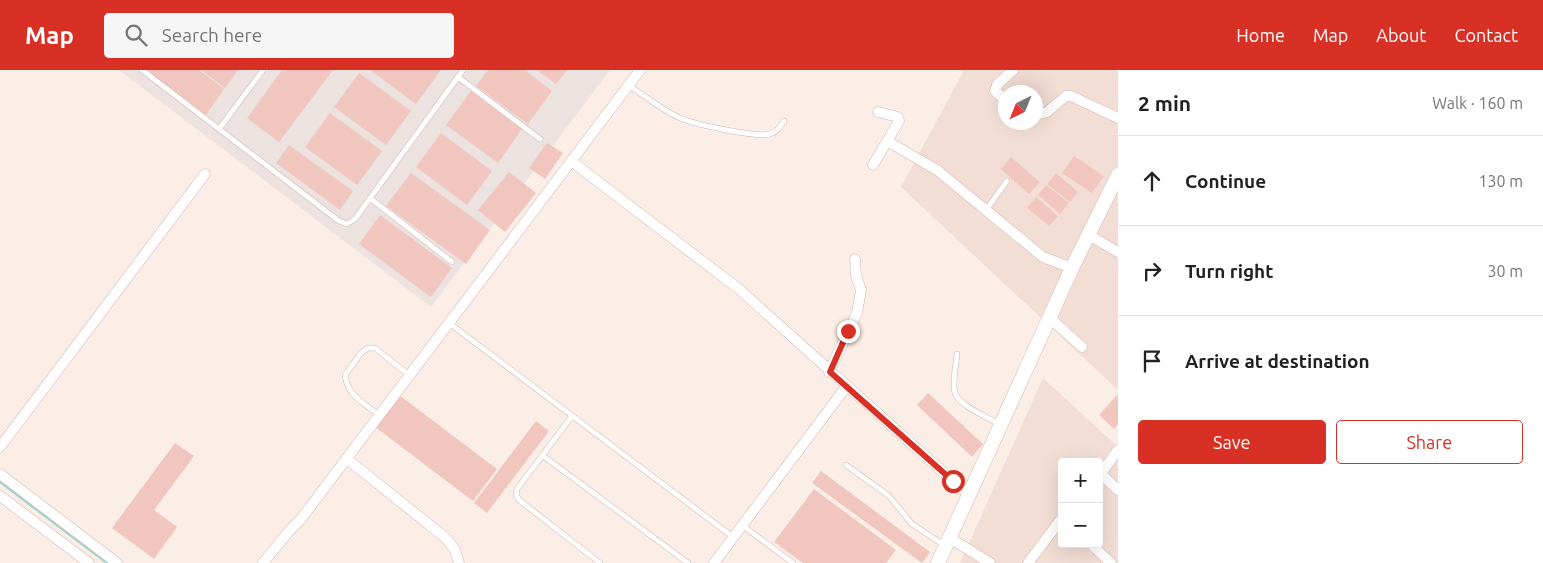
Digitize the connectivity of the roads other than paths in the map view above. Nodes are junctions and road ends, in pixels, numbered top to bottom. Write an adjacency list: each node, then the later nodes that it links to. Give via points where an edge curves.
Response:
1 (142, 70): 13 (lane)
2 (263, 70): 13 (lane)
3 (463, 70): 6 (lane)
4 (640, 70): 7 (street)
5 (1013, 70): 8 (street, via 997,85 995,91)
6 (458, 77): 14 (lane); 21 (lane)
7 (628, 85): 12 (lane, via 679,118 692,122 759,136 778,130); 16 (street)
8 (998, 94)
9 (878, 112): 15 (street, via 898,117 899,121)
10 (1043, 113): 11 (street, via 1066,96 1071,96)
11 (1118, 118)
12 (784, 121)
13 (219, 129): 21 (lane, via 339,222 347,224 355,219)
14 (540, 139)
15 (887, 141): 17 (street); 22 (street, via 937,170)
16 (571, 161): 29 (street); 32 (street, via 739,289)
17 (873, 165)
18 (205, 174): 38 (street)
19 (1118, 175): 23 (street)
20 (1007, 181): 22 (lane)
21 (370, 198): 26 (lane)
22 (986, 211): 27 (street, via 1043,257)
23 (1089, 235): 24 (street); 27 (street)
24 (1118, 252)
25 (855, 259): 32 (street, via 861,290 857,313)
26 (452, 262)
27 (1072, 268): 28 (street)
28 (1050, 318): 30 (street); 37 (street)
29 (449, 323): 33 (street); 36 (lane)
30 (1082, 347)
31 (957, 354): 37 (lane, via 954,392 957,398)
32 (830, 372): 34 (street)
33 (409, 376): 35 (street); 35 (lane, via 376,348 368,348 361,353 346,375 347,386 352,394)
34 (846, 387): 47 (street); 50 (street)
35 (380, 415): 41 (street)
36 (572, 416): 40 (lane); 51 (lane)
37 (1002, 425): 47 (street)
38 (0, 447)
39 (1118, 450): 43 (street)
40 (542, 455): 58 (lane, via 516,495); 59 (lane)
41 (346, 459): 56 (street); 57 (street, via 447,539)
42 (846, 465): 52 (lane, via 889,496 912,524)
43 (1103, 471)
44 (0, 474): 55 (street)
45 (1103, 478): 46 (street)
46 (1118, 490)
47 (970, 495): 52 (street)
48 (0, 496): 54 (street)
49 (1058, 523): 64 (street)
50 (742, 525): 51 (street); 61 (lane)
51 (733, 537): 60 (street)
52 (948, 542): 62 (street); 63 (street)
53 (1095, 548): 65 (street)
54 (89, 563)
55 (117, 563)
56 (263, 563)
57 (459, 563)
58 (600, 563)
59 (688, 563)
60 (714, 563)
61 (793, 563)
62 (938, 563)
63 (990, 563)
64 (1028, 563)
65 (1111, 563)

